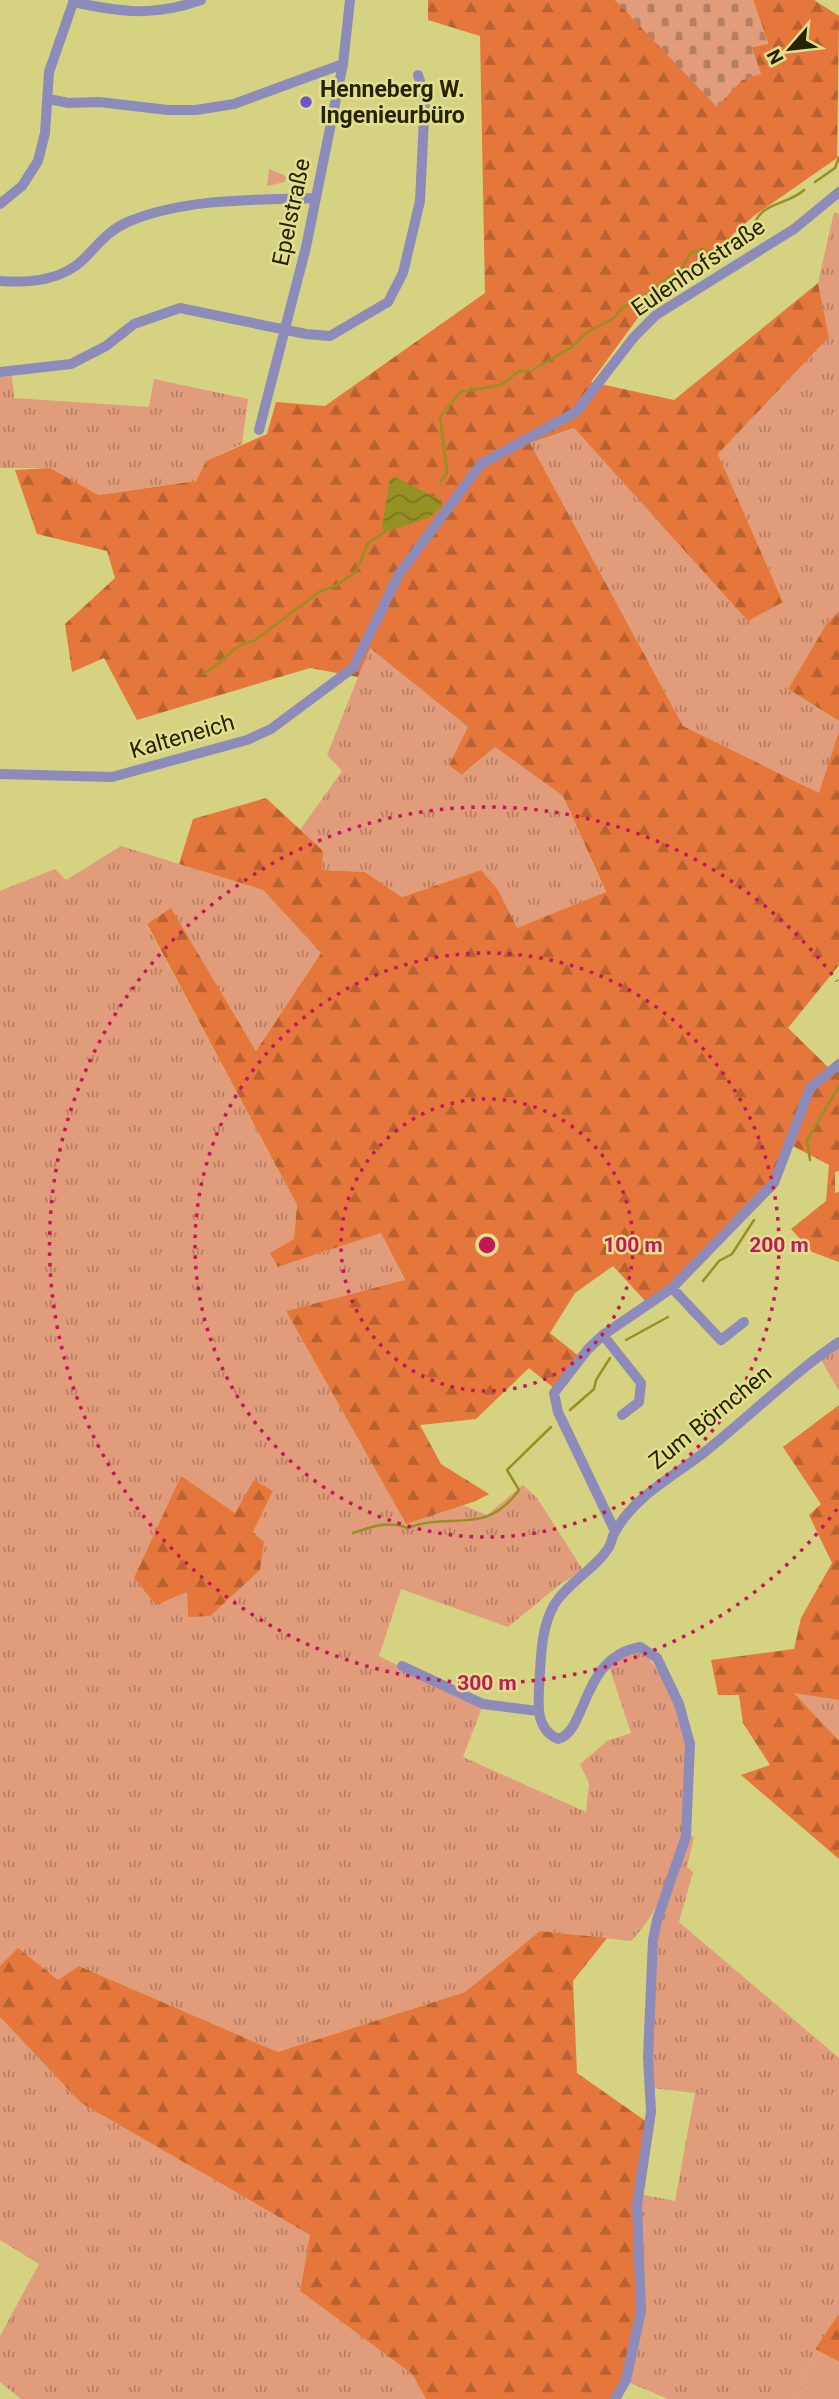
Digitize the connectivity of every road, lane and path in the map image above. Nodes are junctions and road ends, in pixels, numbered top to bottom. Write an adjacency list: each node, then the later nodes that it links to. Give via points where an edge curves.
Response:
1 (201, 0): 3 (street, via 145,13)
2 (350, 0): 4 (street, Epelstraße)
3 (73, 1): 6 (street, via 49,72)
4 (343, 64): 6 (street, via 234,104 196,110); 8 (street, Epelstraße)
5 (418, 75): 11 (street, via 425,97 420,201 403,273 388,302 330,336)
6 (49, 99): 9 (street, via 38,161 22,186)
7 (839, 192): 14 (street, Eulenhofstraße, via 794,229 656,315 576,412 481,464 399,574)
8 (315, 198): 10 (street, via 159,211 127,222 102,238 83,261 59,275 31,283); 11 (street, Epelstraße)
9 (0, 204)
10 (0, 281)
11 (286, 329): 12 (street, via 180,308 134,324 106,346 71,364); 13 (street, Epelstraße)
12 (0, 372)
13 (259, 430)
14 (354, 668): 15 (street, Kalteneich, via 271,729 247,740 112,777)
15 (0, 774)
16 (839, 1064): 17 (street, via 810,1088 779,1177)
17 (671, 1288): 18 (street, via 721,1340); 19 (street)
18 (744, 1322)
19 (603, 1335): 21 (street, via 641,1383 639,1402); 22 (street, via 554,1393 558,1412)
20 (839, 1342): 22 (street, Zum Börnchen, via 651,1492)
21 (622, 1415)
22 (615, 1531): 24 (street, Zum Börnchen, via 609,1547 554,1605 542,1646)
23 (402, 1666): 24 (street, via 483,1704)
24 (538, 1712): 25 (street, via 551,1736 566,1737 592,1681 628,1649 640,1647 657,1658 679,1704 690,1744 686,1836 653,1940 648,2057 651,2112 637,2205 641,2311 626,2380)
25 (615, 2399)

